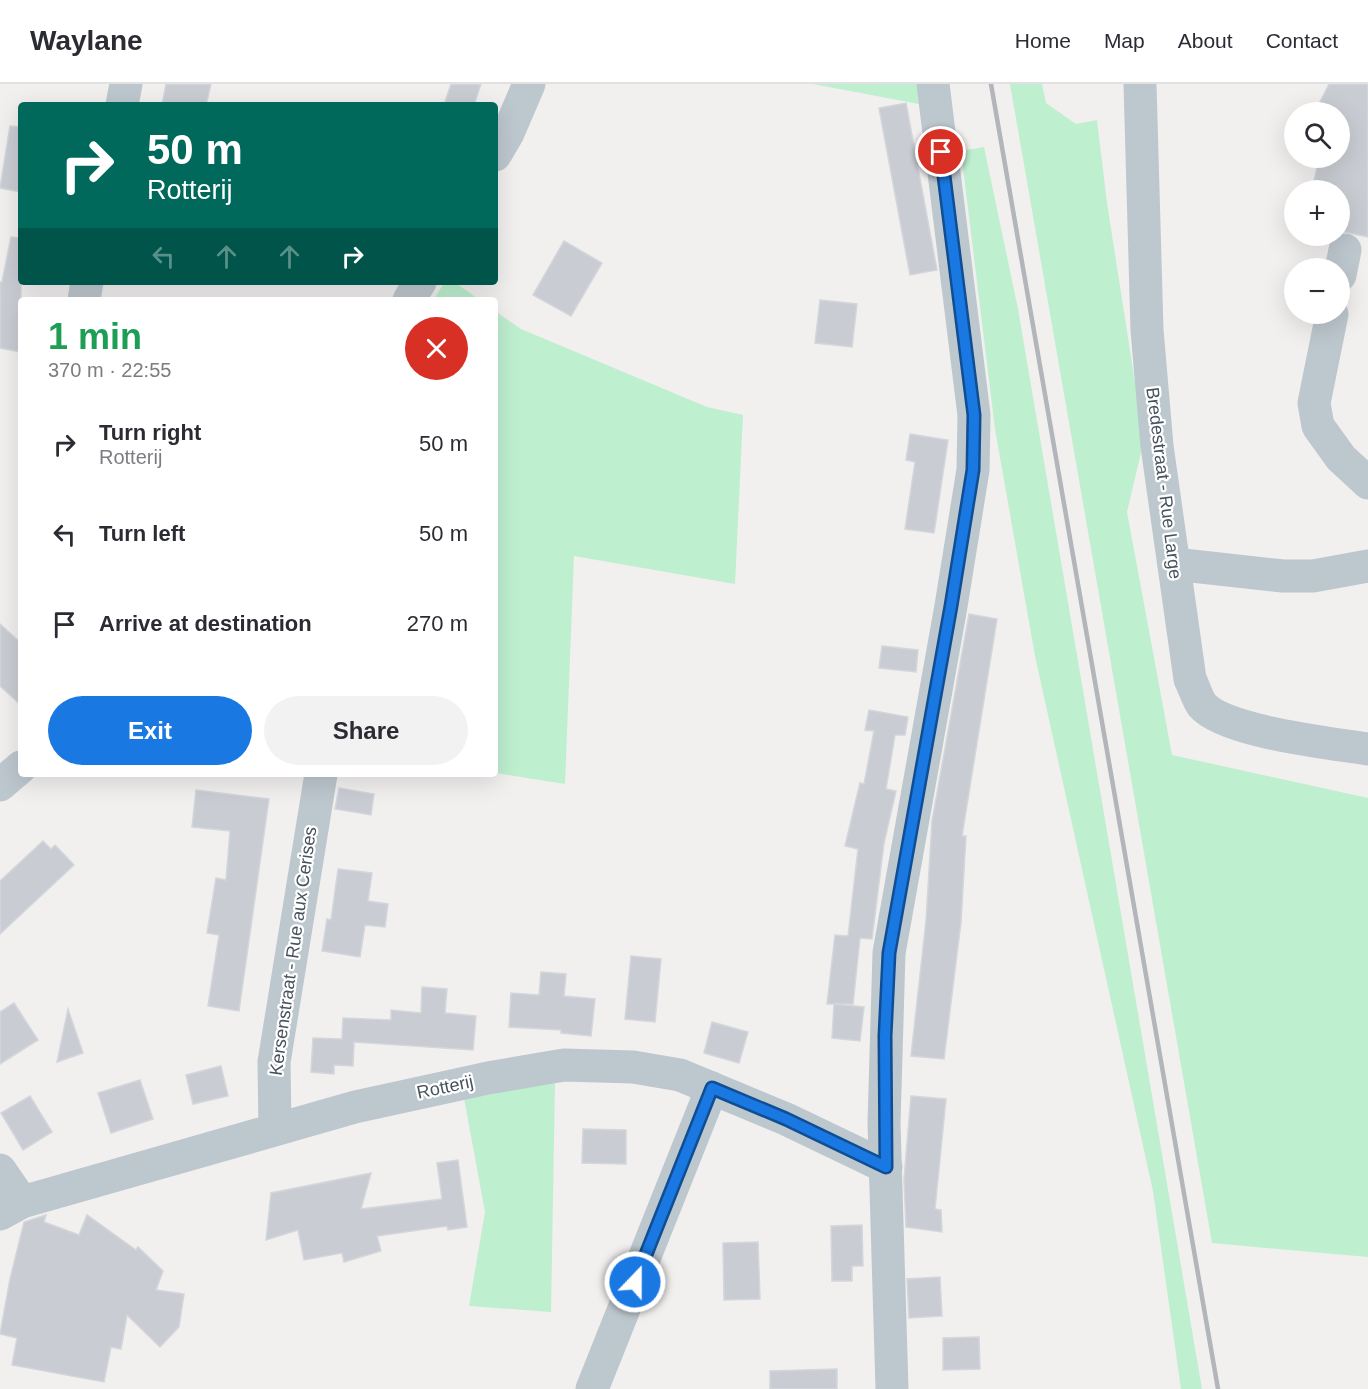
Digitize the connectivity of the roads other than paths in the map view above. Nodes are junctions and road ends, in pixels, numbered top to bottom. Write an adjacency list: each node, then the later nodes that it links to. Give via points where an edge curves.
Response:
1 (126, 84): 5 (street)
2 (530, 84): 6 (street)
3 (933, 84): 17 (street, via 974,415 973,470 889,953)
4 (1140, 84): 9 (street, Bredestraat - Rue Large, via 1147,330 1157,446)
5 (123, 102)
6 (498, 150)
7 (1330, 324): 8 (street, via 1314,404 1318,426 1341,458)
8 (1368, 483)
9 (1174, 564): 10 (street, via 1282,576 1314,576); 11 (street, Bredestraat - Rue Large, via 1190,680 1202,705 1220,719 1256,729)
10 (1368, 566)
11 (1368, 749)
12 (18, 770): 14 (street)
13 (321, 777): 16 (street, Kersenstraat - Rue aux Cerises, via 274,1062)
14 (0, 785)
15 (712, 1088): 16 (street, Rotterij, via 654,1069 564,1065 366,1105); 17 (street, Rotterij); 20 (street)
16 (275, 1129): 19 (street, Rotterij)
17 (886, 1167): 21 (street)
18 (0, 1170): 19 (street)
19 (11, 1208)
20 (592, 1389)
21 (892, 1389)

